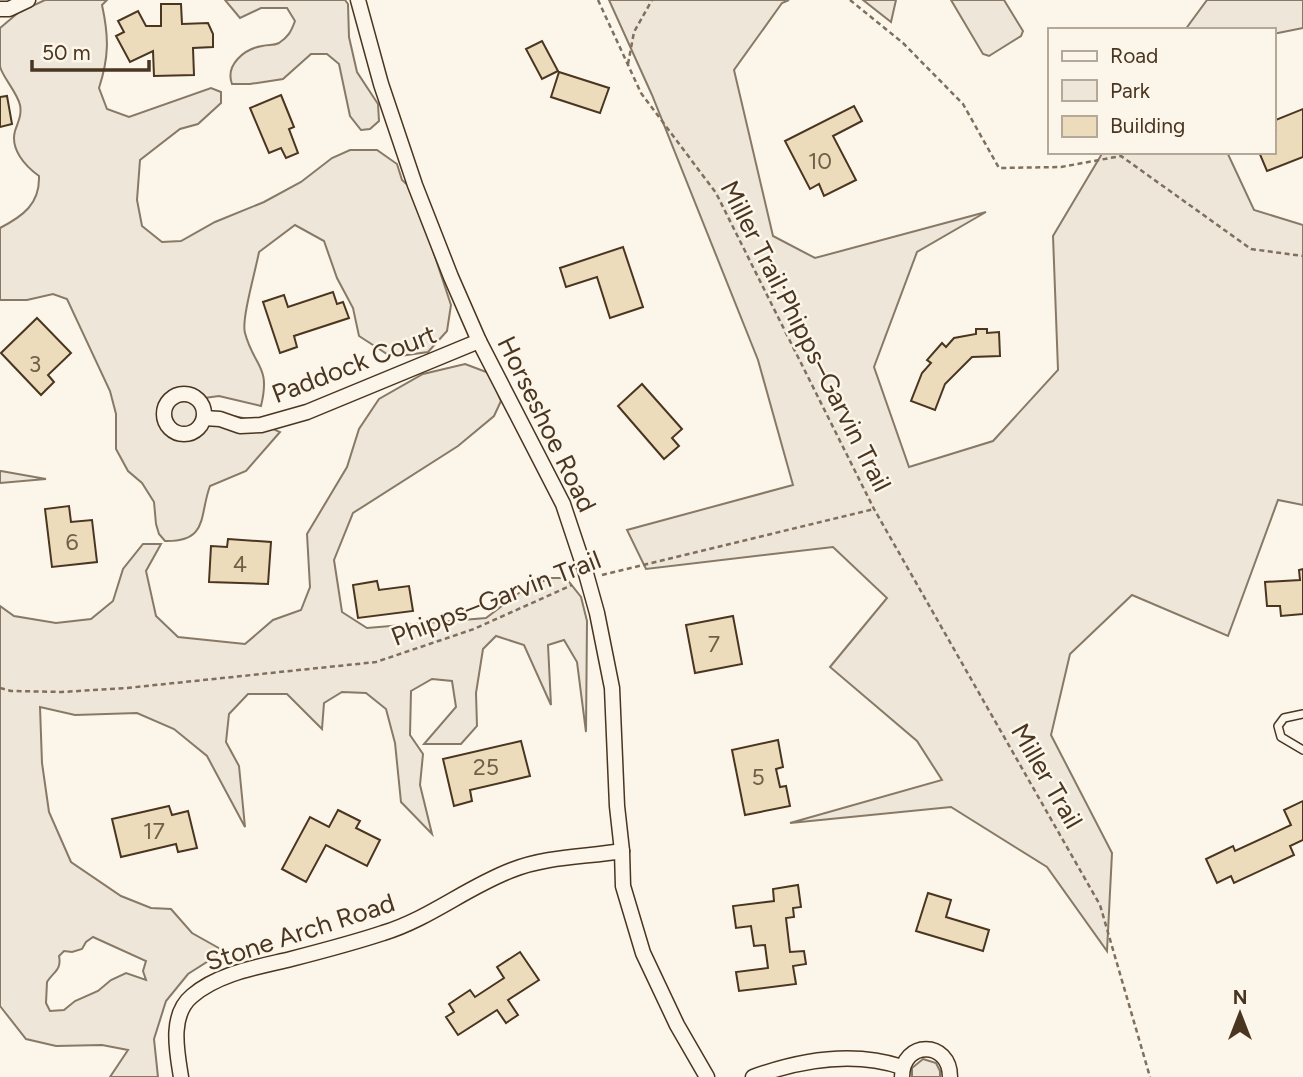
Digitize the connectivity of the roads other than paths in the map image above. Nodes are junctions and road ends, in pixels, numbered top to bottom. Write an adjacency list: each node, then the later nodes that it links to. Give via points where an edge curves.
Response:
1 (28, 0): 3 (street)
2 (358, 0): 4 (street, Horseshoe Road, via 415,185)
3 (0, 9)
4 (479, 341): 5 (street, Paddock Court, via 307,412 261,425 240,426); 8 (street, Horseshoe Road, via 563,504 588,578 612,688)
5 (204, 418)
6 (1303, 714): 7 (lane, via 1284,718 1278,726 1281,737)
7 (1303, 750)
8 (622, 851): 10 (street, Stone Arch Road, via 513,869 387,932 216,981 191,997 177,1023); 11 (street, Horseshoe Road, via 624,886 643,953)
9 (902, 1072): 12 (street, via 881,1060 852,1059 800,1063); 13 (street, via 911,1054 926,1049 947,1061)
10 (181, 1077)
11 (707, 1077)
12 (752, 1077)
13 (950, 1077)

